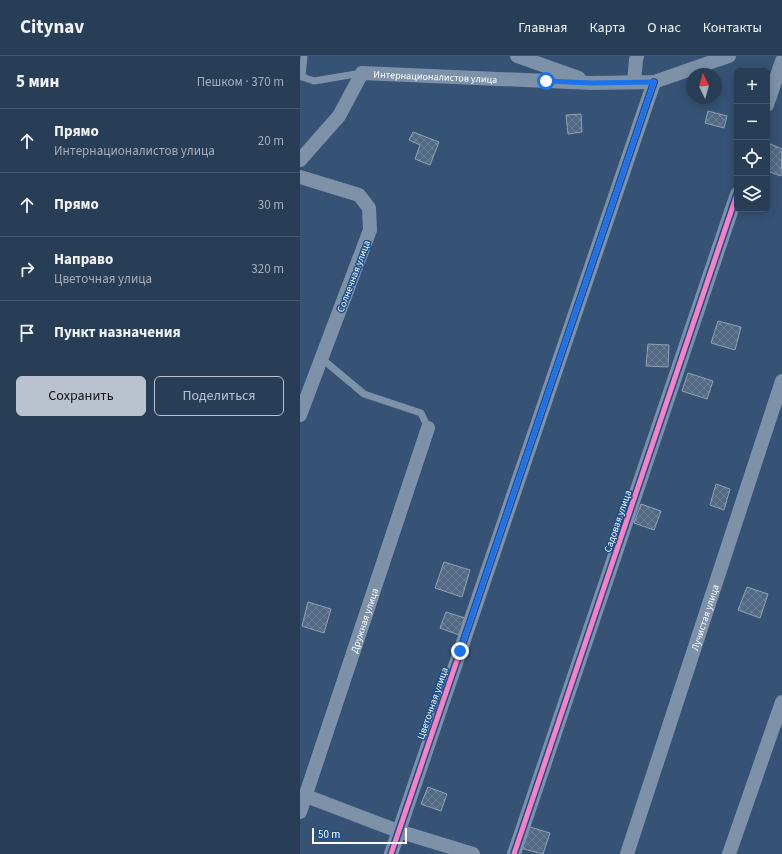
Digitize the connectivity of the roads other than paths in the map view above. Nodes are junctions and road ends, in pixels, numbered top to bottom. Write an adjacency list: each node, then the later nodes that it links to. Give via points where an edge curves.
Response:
1 (304, 56): 7 (lane)
2 (517, 56): 10 (street)
3 (637, 56): 8 (street)
4 (729, 56): 9 (street, Интернационалистов улица)
5 (782, 61): 11 (street)
6 (362, 73): 7 (lane, via 314,81); 10 (street, Интернационалистов улица); 12 (street, Интернационалистов улица, via 339,116)
7 (301, 76)
8 (634, 82): 9 (street, Интернационалистов улица); 10 (street, Интернационалистов улица)
9 (654, 82): 22 (street, Цветочная улица)
10 (592, 83)
11 (767, 104)
12 (300, 160)
13 (300, 177): 15 (street, Солнечная улица, via 359,195 369,208 370,230)
14 (734, 203): 25 (street, Садовая улица)
15 (321, 358): 17 (street, Солнечная улица); 18 (lane, via 364,394 421,413)
16 (782, 381): 26 (street, Лучистая улица)
17 (300, 415)
18 (428, 428): 20 (street, Дружная улица)
19 (782, 702): 27 (street)
20 (306, 796): 21 (street, Дружная улица); 22 (street)
21 (300, 812)
22 (398, 831): 23 (street, Цветочная улица); 24 (street)
23 (391, 854)
24 (473, 854)
25 (514, 854)
26 (627, 854)
27 (729, 854)

